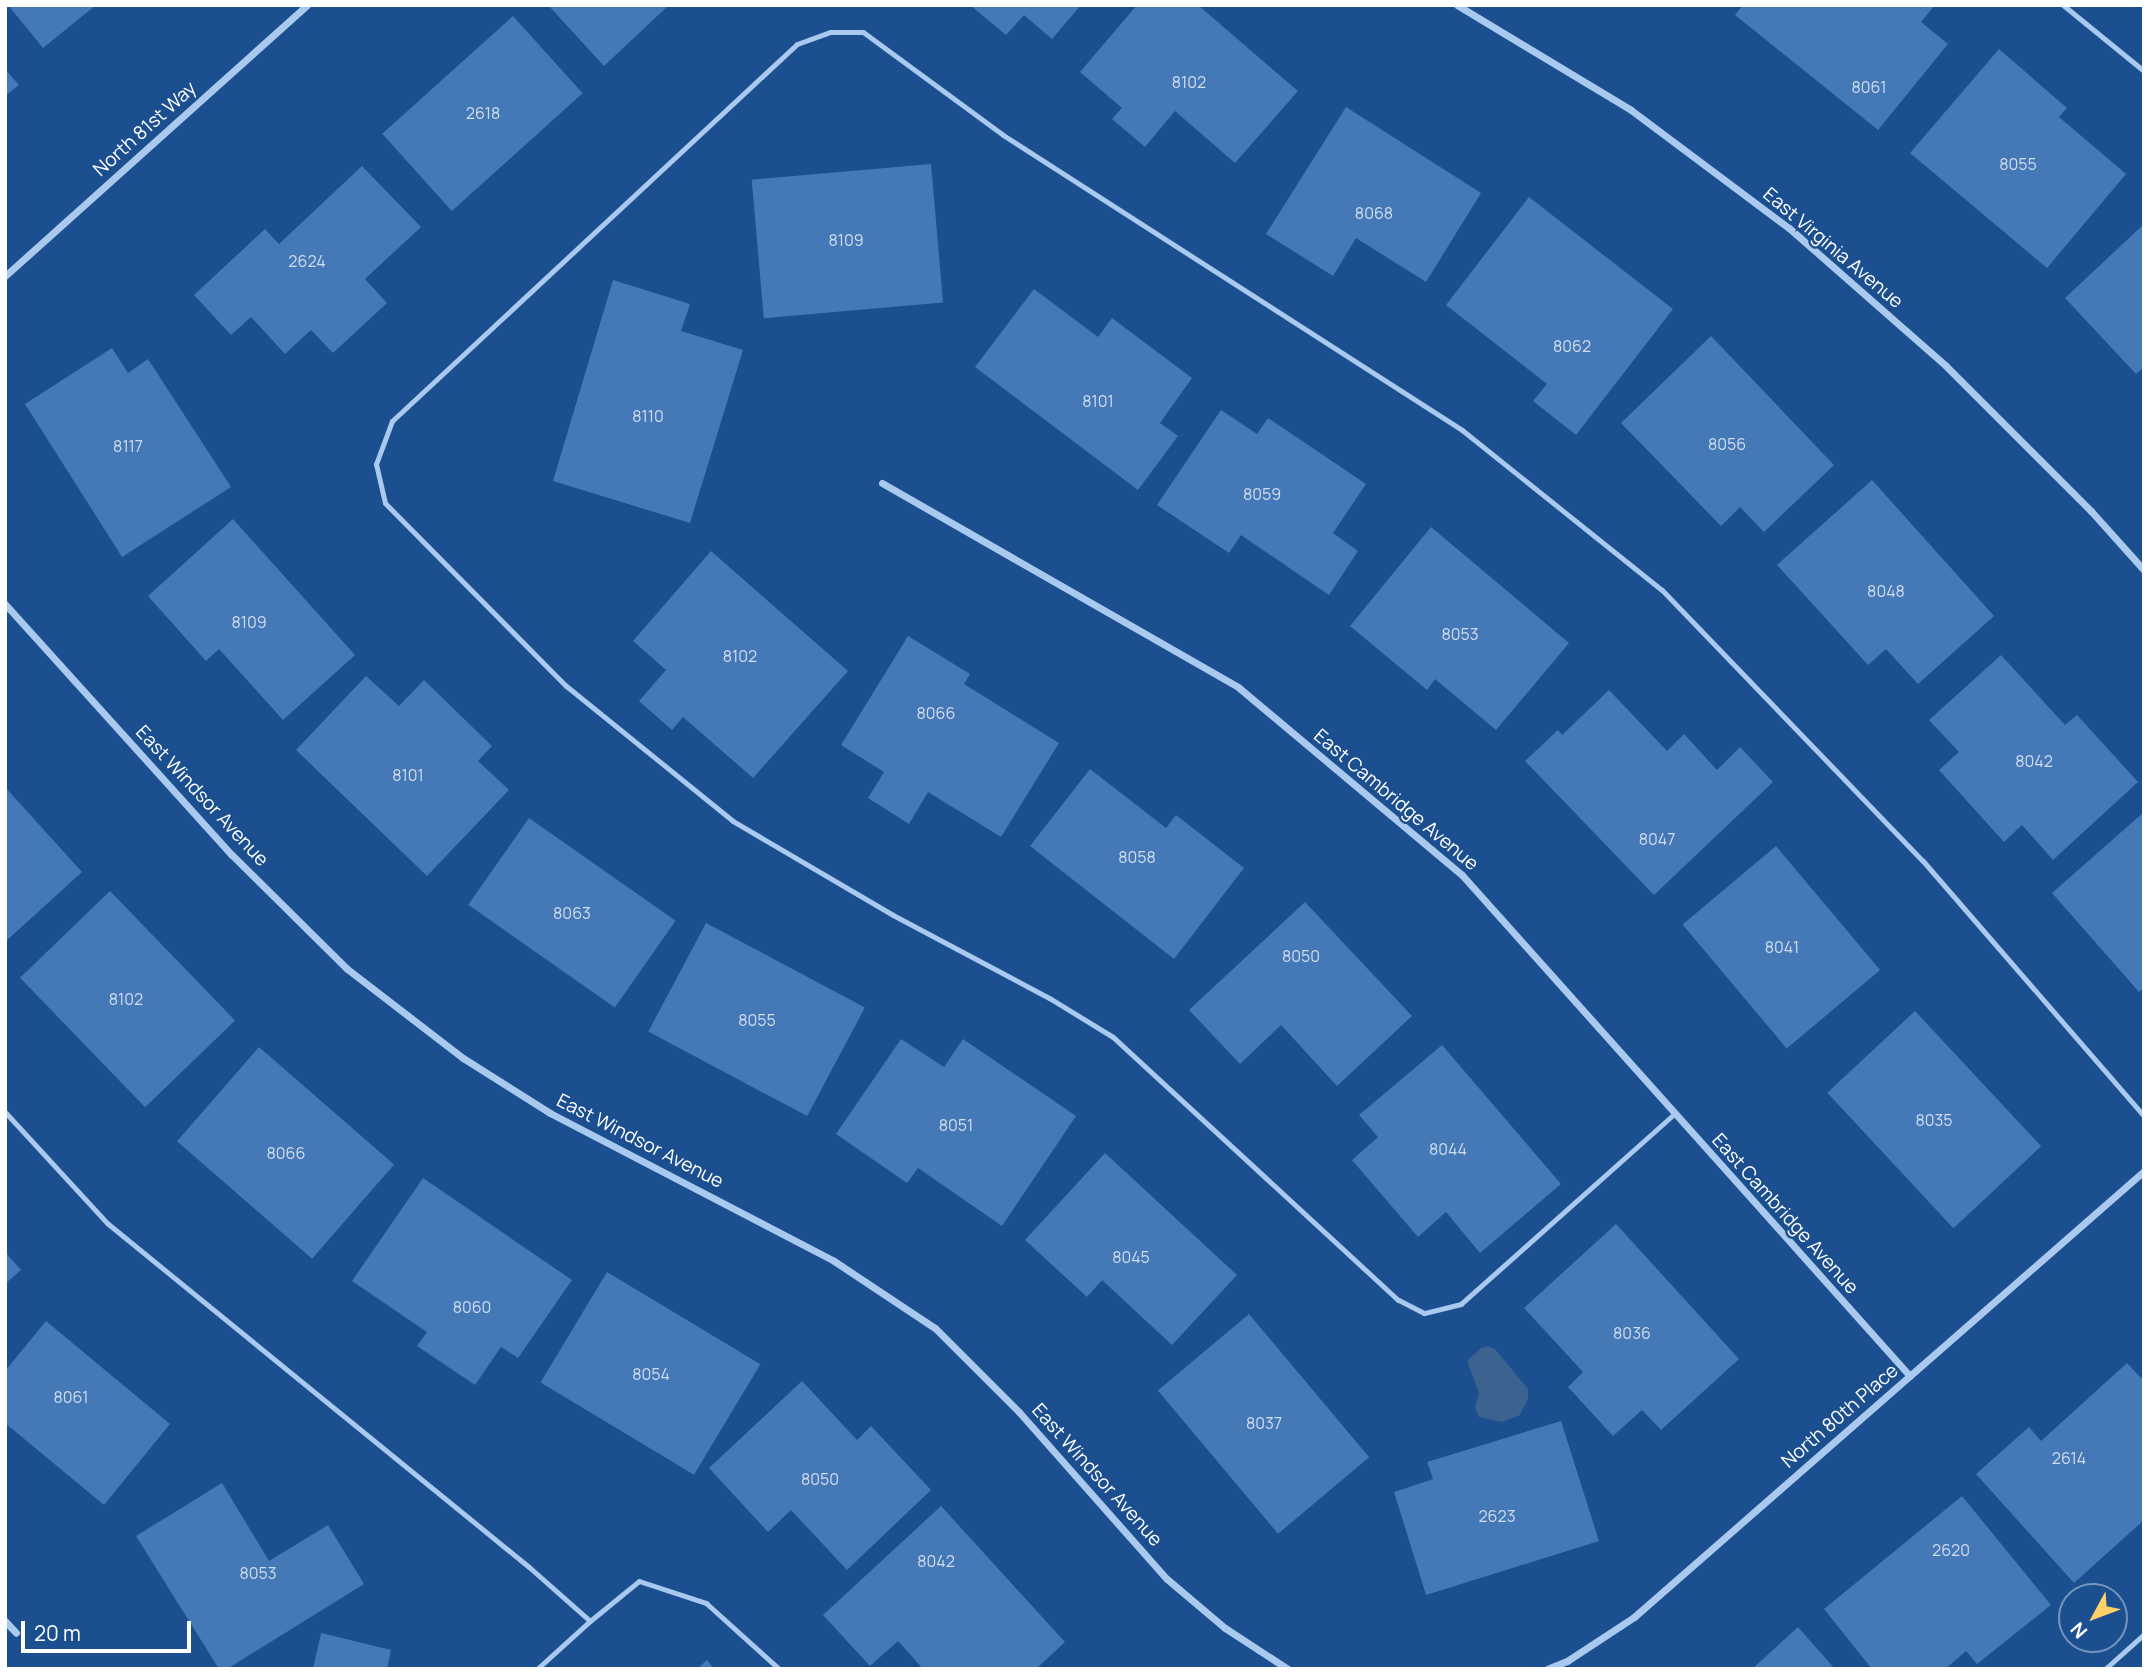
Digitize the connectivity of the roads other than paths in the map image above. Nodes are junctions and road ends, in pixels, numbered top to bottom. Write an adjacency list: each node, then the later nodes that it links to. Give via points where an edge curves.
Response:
1 (307, 5): 5 (street, North 81st Way)
2 (1457, 5): 7 (street, East Virginia Avenue, via 1631,110 1789,228 1946,366)
3 (2063, 5): 4 (lane)
4 (2144, 71)
5 (5, 276)
6 (882, 484): 10 (street, East Cambridge Avenue, via 1238,687 1462,875)
7 (2144, 570)
8 (5, 604): 20 (street, East Windsor Avenue, via 232,855 346,968 463,1058 550,1113 834,1261 935,1328 1019,1412 1167,1579 1225,1628)
9 (5, 1112): 15 (lane, via 107,1223)
10 (1674, 1114): 11 (lane, via 1461,1304 1424,1314 1398,1300 1113,1037 733,821 566,686 385,503 376,464 392,421 797,44 830,32 863,32 1003,135 1462,430 1662,590 1923,861); 13 (street, East Cambridge Avenue)
11 (2144, 1116)
12 (2144, 1171): 13 (street, North 80th Place)
13 (1910, 1376): 21 (street, North 80th Place, via 1634,1618)
14 (5, 1621): 16 (street)
15 (590, 1621): 18 (lane); 19 (lane, via 639,1581 706,1603)
16 (16, 1633)
17 (2144, 1634): 22 (lane)
18 (537, 1669)
19 (779, 1669)
20 (1288, 1669)
21 (1547, 1669)
22 (2105, 1669)

